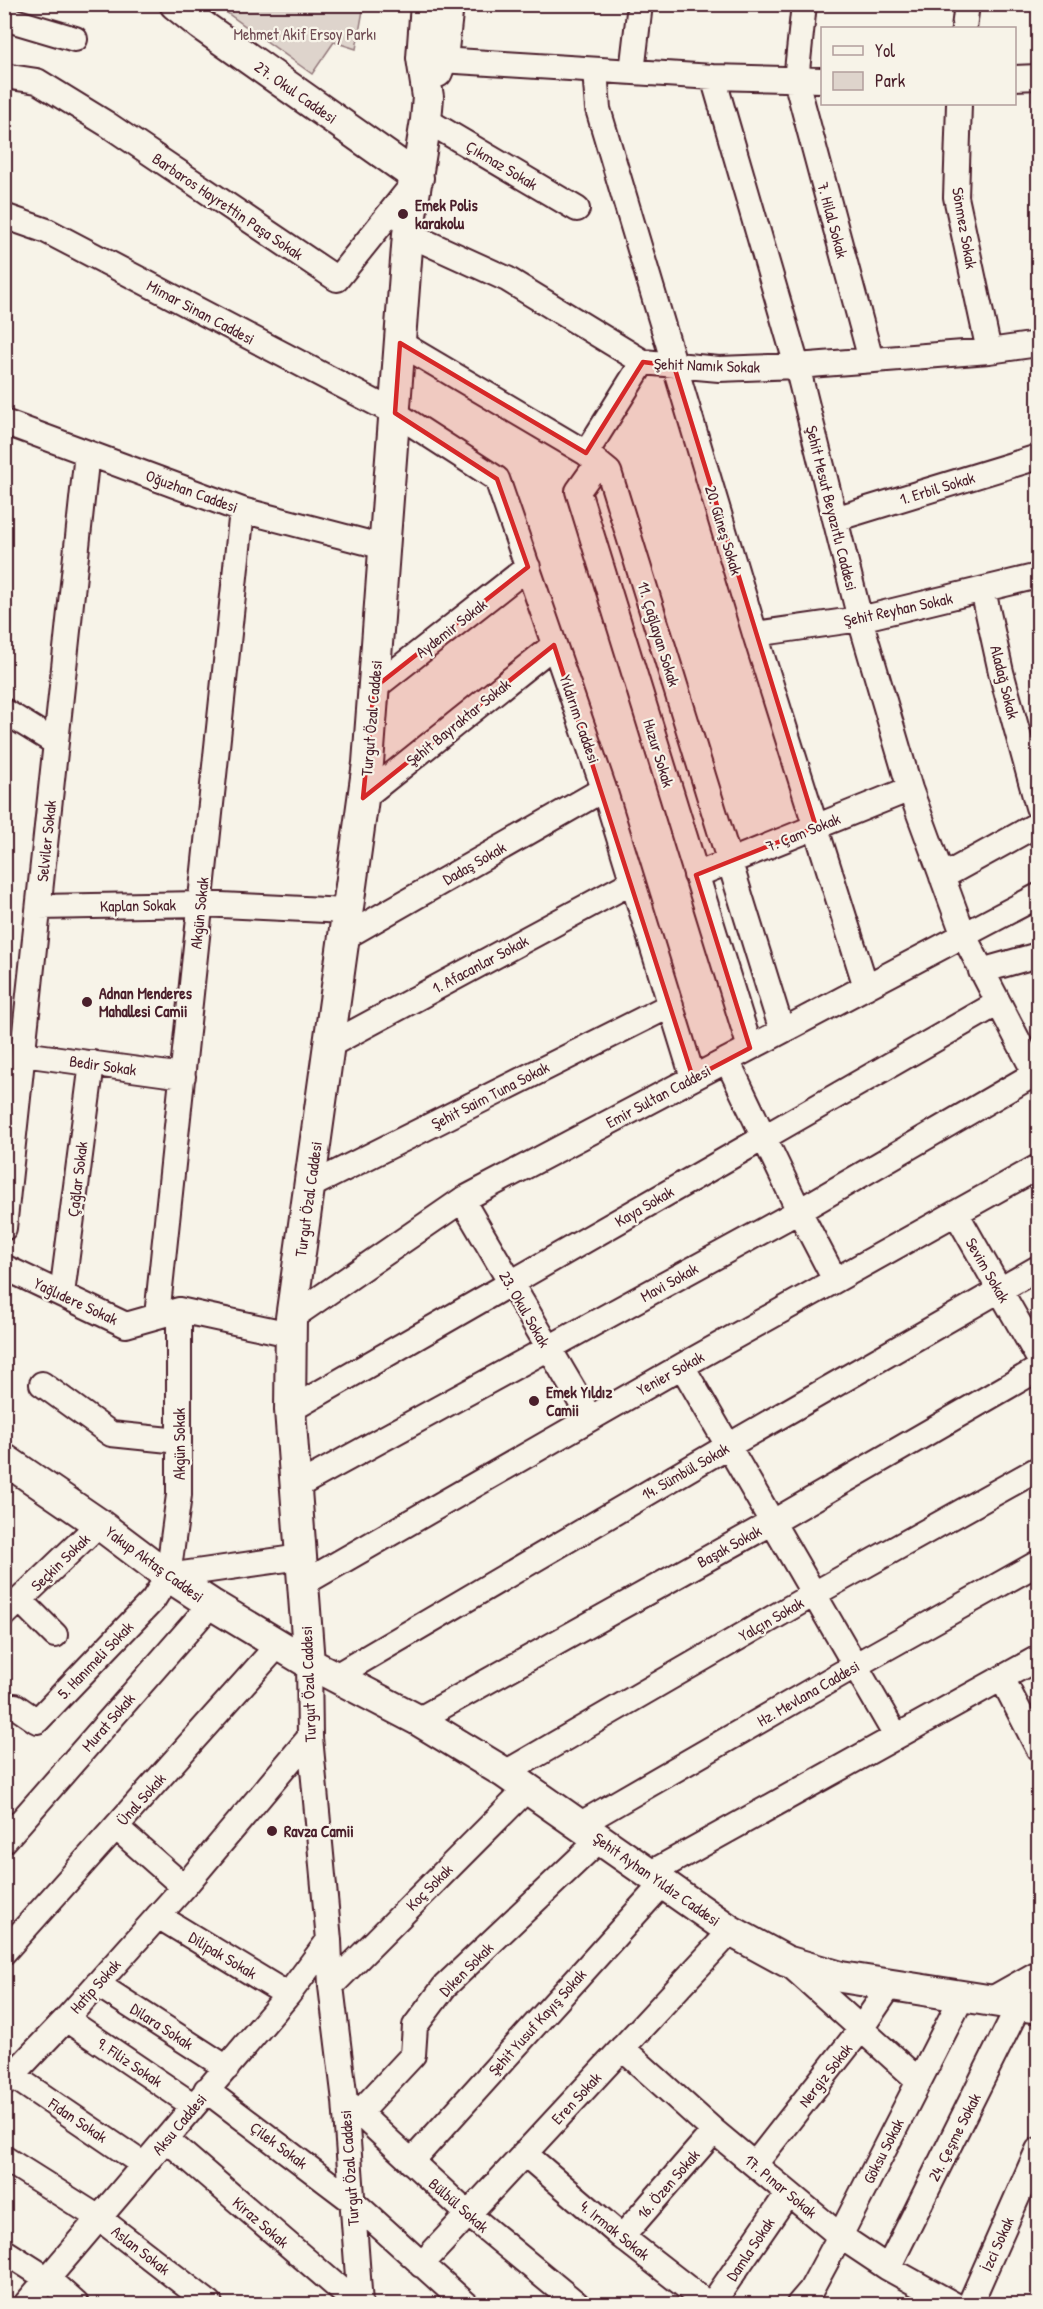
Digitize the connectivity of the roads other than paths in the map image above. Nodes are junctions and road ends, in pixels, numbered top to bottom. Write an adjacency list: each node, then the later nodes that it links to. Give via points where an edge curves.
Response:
1 (175, 4): 21 (main road, 27. Okul Caddesi)
2 (426, 4): 10 (main road, Turgut Özal Caddesi)
3 (448, 4): 10 (main road, Turgut Özal Caddesi)
4 (640, 4): 12 (street)
5 (804, 4): 17 (street)
6 (967, 4): 8 (street)
7 (4, 18): 9 (street)
8 (964, 27)
9 (75, 39)
10 (432, 59): 11 (street); 20 (main road, Turgut Özal Caddesi)
11 (595, 70): 12 (street); 30 (street, 20. Güneş Sokak, via 598,109)
12 (632, 72): 14 (street)
13 (4, 76): 21 (street, Barbaros Hayrettin Paşa Sokak, via 37,81 337,279)
14 (713, 76): 17 (street); 31 (street, Şehit Mesut Beyazıtlı Caddesi)
15 (1038, 77): 16 (street)
16 (1016, 78)
17 (796, 80): 18 (street); 28 (street, 7. Hilal Sokak)
18 (821, 80)
19 (959, 105): 27 (street, Sönmez Sokak, via 956,197)
20 (427, 109): 21 (main road, Turgut Özal Caddesi); 22 (street, Çıkmaz Sokak)
21 (418, 178): 24 (main road, Turgut Özal Caddesi)
22 (577, 209)
23 (4, 216): 32 (street, Mimar Sinan Caddesi, via 47,231)
24 (408, 234): 25 (main road, Turgut Özal Caddesi); 29 (street, Şehit Namık Sokak, via 507,279)
25 (400, 343): 32 (main road, Turgut Özal Caddesi); 36 (street, 11. Çağlayan Sokak)
26 (1038, 344): 27 (street, Şehit Namık Sokak)
27 (989, 351): 28 (street, Şehit Namık Sokak)
28 (871, 360): 31 (street, Şehit Namık Sokak)
29 (643, 362): 30 (street, Şehit Namık Sokak); 36 (street)
30 (674, 366): 31 (street, Şehit Namık Sokak); 44 (street, 20. Güneş Sokak)
31 (797, 366): 38 (street, Şehit Mesut Beyazıtlı Caddesi)
32 (395, 413): 39 (main road, Turgut Özal Caddesi); 40 (street, Yıldırım Caddesi, via 497,479)
33 (4, 422): 34 (street, Oğuzhan Caddesi)
34 (87, 453): 37 (street, Oğuzhan Caddesi); 48 (street, Selviler Sokak)
35 (1038, 457): 38 (street, 1. Erbil Sokak)
36 (592, 458): 55 (street, 11. Çağlayan Sokak, via 609,472); 56 (street, Huzur Sokak, via 578,491)
37 (242, 510): 39 (street, Oğuzhan Caddesi); 60 (street, Akgün Sokak)
38 (835, 519): 43 (street, Şehit Mesut Beyazıtlı Caddesi)
39 (384, 547): 46 (main road, Turgut Özal Caddesi)
40 (528, 567): 45 (street, Yıldırım Caddesi); 46 (street, Aydemir Sokak)
41 (1038, 576): 42 (street, Şehit Reyhan Sokak)
42 (983, 590): 43 (street, Şehit Reyhan Sokak); 52 (street, Aladağ Sokak)
43 (860, 619): 44 (street, Şehit Reyhan Sokak); 50 (street, Şehit Mesut Beyazıtlı Caddesi)
44 (755, 634): 54 (street, 20. Güneş Sokak)
45 (554, 645): 49 (street, Yıldırım Caddesi); 51 (street, Şehit Bayraktar Sokak)
46 (374, 688): 51 (main road, Turgut Özal Caddesi)
47 (4, 711): 48 (street)
48 (56, 743): 61 (street, Selviler Sokak)
49 (604, 789): 58 (street, Yıldırım Caddesi); 62 (street, Dadaş Sokak)
50 (910, 789): 54 (street, 7. Çam Sokak); 57 (street, Şehit Mesut Beyazıtlı Caddesi)
51 (363, 798): 62 (main road, Turgut Özal Caddesi)
52 (1038, 807)
53 (1038, 824): 57 (street)
54 (816, 827): 55 (street, 7. Çam Sokak); 66 (street, 20. Güneş Sokak)
55 (730, 861): 56 (street, 7. Çam Sokak); 69 (street, 11. Çağlayan Sokak)
56 (696, 875): 71 (street, Huzur Sokak)
57 (942, 877): 63 (street, Şehit Mesut Beyazıtlı Caddesi)
58 (632, 882): 68 (street, Yıldırım Caddesi); 70 (street, 1. Afacanlar Sokak)
59 (1038, 896): 63 (street, Emir Sultan Caddesi)
60 (200, 904): 61 (street, Kaplan Sokak); 62 (street, Kaplan Sokak); 76 (street, Akgün Sokak)
61 (39, 907): 73 (street, Selviler Sokak)
62 (345, 924): 70 (main road, Turgut Özal Caddesi)
63 (964, 936): 65 (street, Şehit Mesut Beyazıtlı Caddesi); 66 (street, Emir Sultan Caddesi)
64 (1038, 955): 65 (street)
65 (981, 971): 67 (street, Şehit Mesut Beyazıtlı Caddesi)
66 (866, 987): 69 (street, Emir Sultan Caddesi)
67 (998, 1003): 75 (street, Şehit Mesut Beyazıtlı Caddesi); 78 (street, Kaya Sokak)
68 (671, 1005): 77 (street, Yıldırım Caddesi); 80 (street, Şehit Saim Tuna Sokak)
69 (782, 1031): 71 (street, Emir Sultan Caddesi)
70 (328, 1046): 80 (main road, Turgut Özal Caddesi)
71 (750, 1048): 72 (street, Emir Sultan Caddesi)
72 (726, 1060): 77 (street, Emir Sultan Caddesi); 78 (street)
73 (16, 1064): 74 (street, Bedir Sokak); 84 (street, Selviler Sokak)
74 (92, 1064): 76 (street, Bedir Sokak); 90 (street, Çağlar Sokak)
75 (1037, 1075): 82 (street, Mavi Sokak)
76 (183, 1076): 91 (street, Akgün Sokak)
77 (693, 1078): 81 (street, Emir Sultan Caddesi)
78 (763, 1137): 82 (street); 88 (street, Kaya Sokak)
79 (1038, 1167): 83 (street, Yenier Sokak)
80 (310, 1186): 92 (main road, Turgut Özal Caddesi)
81 (462, 1200): 88 (street, 23. Okul Sokak); 92 (street, Emir Sultan Caddesi)
82 (799, 1211): 87 (street); 93 (street, Mavi Sokak)
83 (956, 1213): 87 (street, Yenier Sokak); 89 (street, Sevim Sokak)
84 (4, 1228)
85 (4, 1267): 90 (street, Yağlıdere Sokak)
86 (1038, 1268): 89 (street, 14. Sümbül Sokak)
87 (835, 1280): 95 (street, Yenier Sokak)
88 (510, 1283): 93 (street, 23. Okul Sokak); 98 (street, Kaya Sokak)
89 (999, 1289): 94 (street, Sevim Sokak); 101 (street, 14. Sümbül Sokak)
90 (62, 1294): 91 (street, Yağlıdere Sokak, via 126,1325)
91 (168, 1313): 92 (street, Yağlıdere Sokak); 100 (street, Akgün Sokak)
92 (291, 1326): 98 (main road, Turgut Özal Caddesi)
93 (548, 1348): 99 (street, 23. Okul Sokak); 104 (street, Mavi Sokak)
94 (1038, 1357)
95 (682, 1366): 99 (street, Yenier Sokak); 101 (street)
96 (1038, 1369): 105 (street, Başak Sokak)
97 (42, 1384): 100 (street, via 111,1434)
98 (290, 1410): 104 (main road, Turgut Özal Caddesi)
99 (590, 1418): 108 (street, Yenier Sokak)
100 (179, 1441): 109 (street, Akgün Sokak, via 179,1495)
101 (728, 1446): 105 (street); 117 (street, 14. Sümbül Sokak)
102 (6, 1462): 106 (main road, Yakup Aktaş Caddesi)
103 (1038, 1469): 110 (street, Yalçın Sokak)
104 (297, 1486): 108 (main road, Turgut Özal Caddesi)
105 (773, 1522): 110 (street); 120 (street, Başak Sokak)
106 (99, 1524): 109 (main road, Yakup Aktaş Caddesi); 112 (street, Seçkin Sokak)
107 (1038, 1563): 116 (street, Hz. Mevlana Caddesi)
108 (302, 1570): 109 (street); 117 (main road, Turgut Özal Caddesi)
109 (168, 1576): 111 (main road, Yakup Aktaş Caddesi); 119 (street, 5. Hanımeli Sokak, via 153,1600 37,1721)
110 (814, 1594): 116 (street); 124 (street, Yalçın Sokak)
111 (210, 1604): 114 (main road, Yakup Aktaş Caddesi); 127 (street, Murat Sokak)
112 (12, 1608): 113 (street, Seçkin Sokak)
113 (56, 1635)
114 (278, 1646): 117 (main road, Yakup Aktaş Caddesi); 125 (street, Ünal Sokak)
115 (1038, 1658): 118 (street, Şehit Yusuf Kayış Sokak)
116 (856, 1665): 121 (street); 126 (street, Hz. Mevlana Caddesi)
117 (321, 1670): 120 (main road, Şehit Ayhan Yıldız Caddesi); 122 (street, Turgut Özal Caddesi)
118 (1002, 1678): 121 (street, Şehit Yusuf Kayış Sokak); 123 (street)
119 (8, 1706)
120 (418, 1720): 124 (main road, Şehit Ayhan Yıldız Caddesi)
121 (897, 1736): 128 (street, Şehit Yusuf Kayış Sokak)
122 (310, 1737): 129 (street, Hatip Sokak); 132 (street, Turgut Özal Caddesi)
123 (1038, 1748)
124 (516, 1781): 126 (main road, Şehit Ayhan Yıldız Caddesi); 138 (street, Koç Sokak)
125 (116, 1827): 129 (street); 133 (street, Ünal Sokak)
126 (589, 1832): 128 (main road, Şehit Ayhan Yıldız Caddesi); 149 (street, Diken Sokak, via 445,1986 415,2026 413,2055)
127 (4, 1840)
128 (656, 1878): 131 (main road, Şehit Ayhan Yıldız Caddesi); 155 (street, Şehit Yusuf Kayış Sokak)
129 (184, 1887): 130 (street, Hatip Sokak)
130 (158, 1916): 137 (street, Hatip Sokak); 139 (street, Dilipak Sokak)
131 (731, 1931): 134 (main road, Şehit Ayhan Yıldız Caddesi); 144 (street, Eren Sokak)
132 (329, 1940): 138 (street, Turgut Özal Caddesi); 139 (street, Aksu Caddesi)
133 (4, 1952)
134 (786, 1960): 136 (main road, Şehit Ayhan Yıldız Caddesi, via 841,1977); 143 (street)
135 (1038, 1973): 140 (street)
136 (892, 1983): 140 (main road, Şehit Ayhan Yıldız Caddesi); 143 (street, Nergiz Sokak)
137 (97, 1984): 142 (street, Hatip Sokak); 145 (street, Dilara Sokak)
138 (331, 1986): 149 (street, Turgut Özal Caddesi)
139 (288, 1995): 145 (street, Aksu Caddesi)
140 (976, 1998): 141 (main road, Şehit Ayhan Yıldız Caddesi); 147 (street, Göksu Sokak)
141 (1029, 2006): 166 (street, 24. Çeşme Sokak)
142 (66, 2019): 146 (street, Hatip Sokak); 148 (street, 9. Filiz Sokak)
143 (860, 2030): 147 (street); 157 (street, Nergiz Sokak)
144 (622, 2048): 150 (street, 17. Pınar Sokak); 153 (street, Eren Sokak)
145 (227, 2068): 148 (street, Aksu Caddesi)
146 (9, 2080): 156 (street, Fidan Sokak)
147 (918, 2081): 162 (street, Göksu Sokak)
148 (200, 2098): 151 (street, Aksu Caddesi); 159 (street, Çilek Sokak)
149 (352, 2107): 155 (street, Bülbül Sokak); 159 (street, Turgut Özal Caddesi)
150 (714, 2131): 157 (street, 17. Pınar Sokak); 163 (street, 16. Özen Sokak)
151 (166, 2139): 156 (street, Aksu Caddesi); 172 (street, Kiraz Sokak)
152 (1038, 2150): 177 (street, İzci Sokak)
153 (524, 2154): 160 (street, Eren Sokak); 163 (street, 4. Irmak Sokak)
154 (4, 2158): 161 (street, Aslan Sokak)
155 (411, 2162): 160 (street, Bülbül Sokak)
156 (144, 2164): 161 (street, Aksu Caddesi)
157 (754, 2164): 158 (street, 17. Pınar Sokak)
158 (788, 2193): 162 (street, 17. Pınar Sokak); 175 (street, Damla Sokak)
159 (351, 2200): 165 (street, Çilek Sokak); 172 (street, Turgut Özal Caddesi)
160 (468, 2214): 165 (street, Eren Sokak); 174 (street, Bülbül Sokak)
161 (99, 2218): 167 (street, Aksu Caddesi); 171 (street, Aslan Sokak)
162 (840, 2236): 166 (street, 17. Pınar Sokak); 168 (street, Göksu Sokak)
163 (622, 2237): 175 (street, 4. Irmak Sokak)
164 (4, 2251): 167 (street)
165 (420, 2265): 173 (street, Çilek Sokak)
166 (888, 2268): 176 (street, 17. Pınar Sokak)
167 (48, 2279): 169 (street, Aksu Caddesi); 170 (street)
168 (812, 2300)
169 (26, 2304)
170 (76, 2304)
171 (210, 2304)
172 (359, 2304)
173 (466, 2304)
174 (577, 2304)
175 (710, 2304)
176 (953, 2304)
177 (970, 2304)

